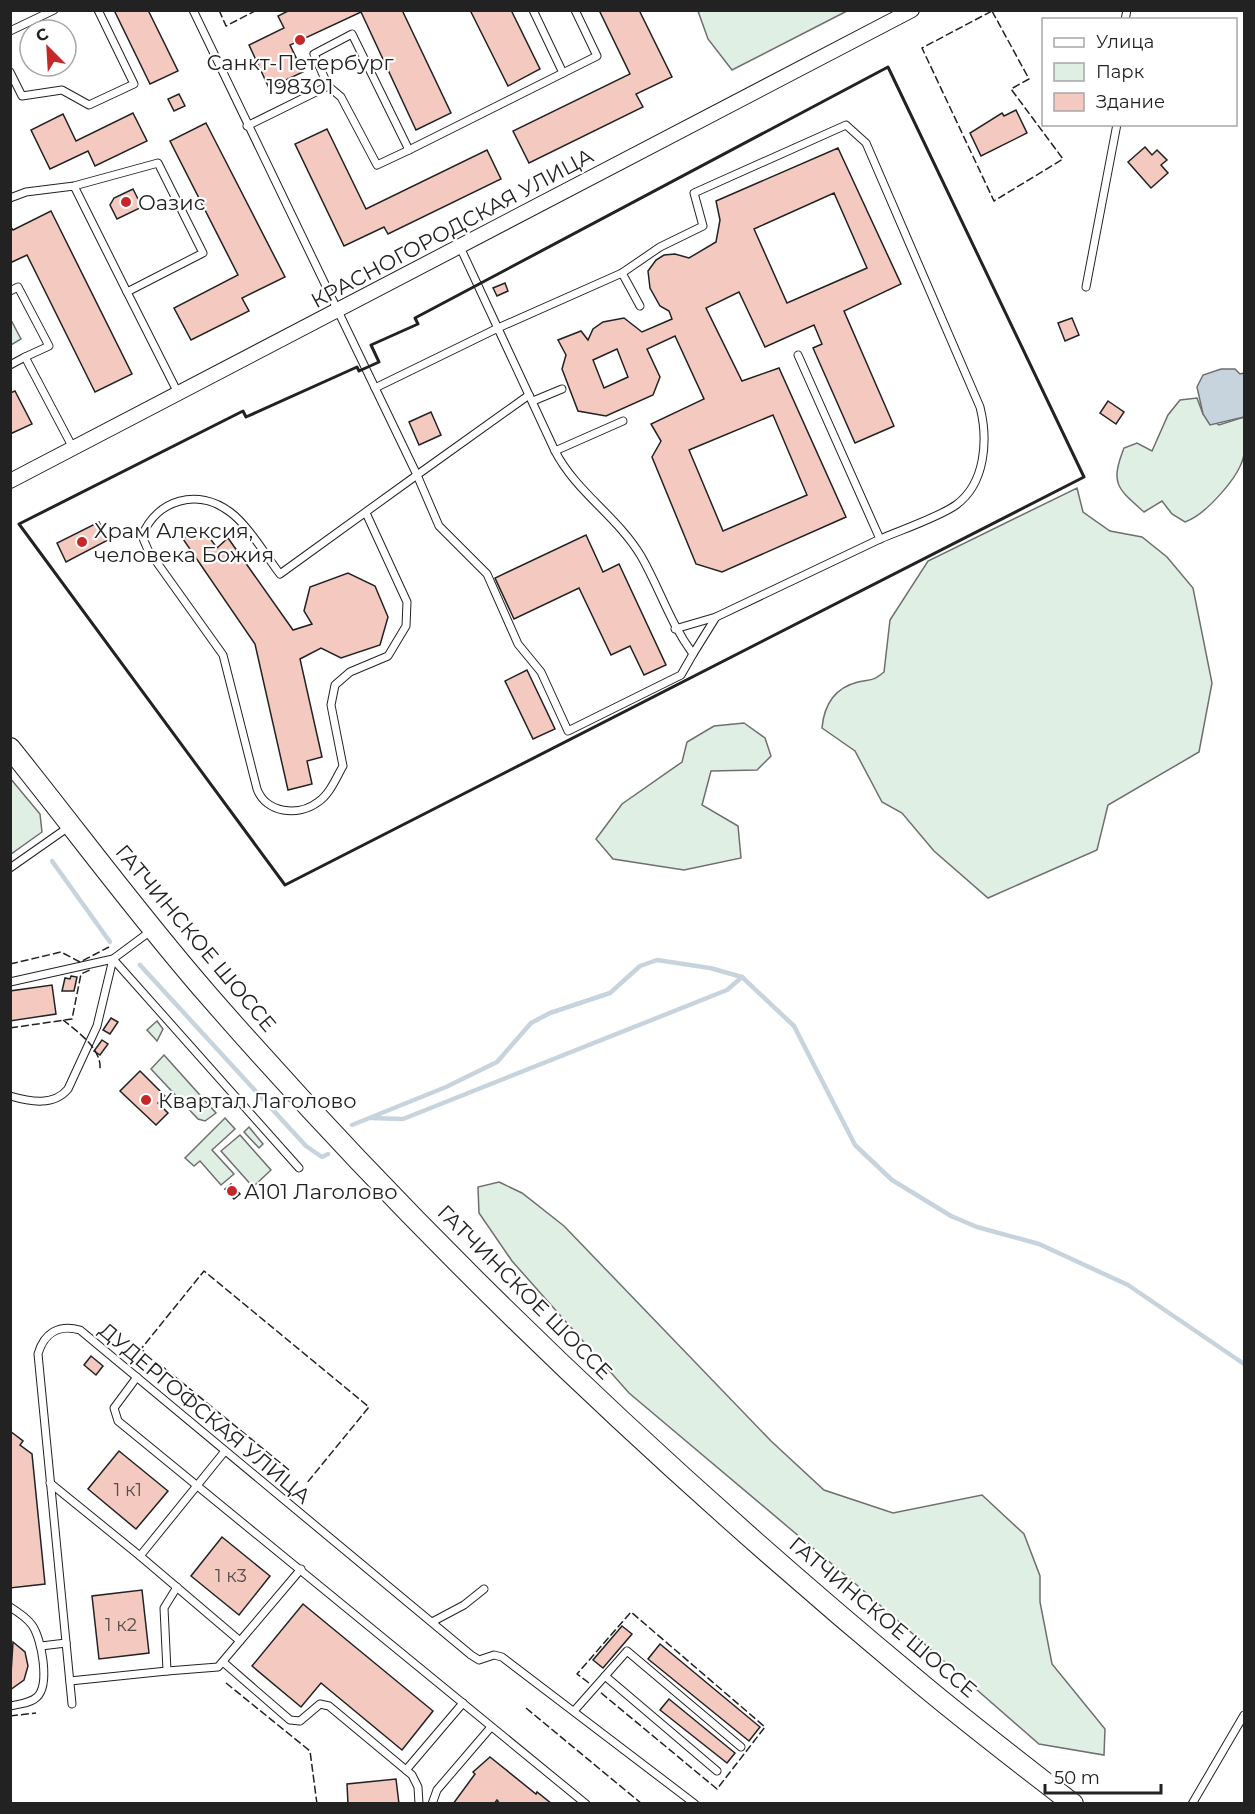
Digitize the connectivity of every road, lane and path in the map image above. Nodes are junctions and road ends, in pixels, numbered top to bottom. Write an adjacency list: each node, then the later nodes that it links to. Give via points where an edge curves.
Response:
1 (54, 10): 7 (lane)
2 (98, 10): 8 (lane, via 134,84 88,105 62,90 22,96)
3 (193, 10): 11 (lane)
4 (533, 10): 9 (lane)
5 (575, 10): 9 (lane, via 597,56)
6 (912, 10): 16 (street, КРАСНОГОРОДСКАЯ УЛИЦА)
7 (10, 31)
8 (10, 72)
9 (563, 72): 13 (lane)
10 (328, 86): 11 (lane); 13 (lane, via 341,97 377,165); 13 (lane, via 314,54 352,34)
11 (247, 126): 22 (lane)
12 (1117, 126): 18 (lane)
13 (409, 150)
14 (74, 186): 15 (lane); 20 (lane); 20 (lane, via 158,163 203,254)
15 (10, 198)
16 (460, 248): 22 (street, КРАСНОГОРОДСКАЯ УЛИЦА); 23 (lane)
17 (622, 273): 21 (lane); 23 (lane); 37 (lane, via 660,247 703,226 694,193 846,125 866,143 980,406 986,430 976,477 957,505)
18 (1086, 287)
19 (10, 291): 25 (lane, via 18,287 49,346)
20 (127, 292): 29 (lane)
21 (640, 306)
22 (337, 311): 27 (lane); 29 (street, КРАСНОГОРОДСКАЯ УЛИЦА)
23 (498, 328): 27 (lane); 30 (lane)
24 (798, 355): 37 (lane)
25 (25, 357): 26 (lane); 32 (lane)
26 (10, 365)
27 (375, 388): 34 (lane)
28 (562, 389): 30 (lane)
29 (178, 393): 32 (street, КРАСНОГОРОДСКАЯ УЛИЦА)
30 (531, 398): 33 (lane); 34 (lane)
31 (623, 421): 33 (lane)
32 (73, 448): 35 (street, КРАСНОГОРОДСКАЯ УЛИЦА)
33 (555, 452): 39 (lane, via 566,472 640,555)
34 (417, 475): 36 (lane); 40 (lane, via 439,526 487,574 518,644 541,672 568,731 681,675)
35 (10, 482)
36 (366, 513): 36 (lane, via 407,602 406,627 388,656 350,672 335,685 331,705 343,766 326,795 317,804 290,811 273,809 261,800 257,789 223,655 142,536 148,520 167,504 184,499 218,504 232,513 280,574)
37 (880, 539): 38 (lane)
38 (716, 617): 39 (lane); 40 (lane)
39 (675, 629): 40 (lane)
40 (693, 654)
41 (10, 748): 42 (main road, ГАТЧИНСКОЕ ШОССЕ)
42 (72, 825): 43 (lane); 44 (main road, ГАТЧИНСКОЕ ШОССЕ)
43 (10, 868)
44 (154, 929): 45 (lane); 79 (main road, ГАТЧИНСКОЕ ШОССЕ, via 207,994 350,1150 567,1371 914,1678)
45 (113, 959): 46 (lane); 47 (lane, via 97,1026 68,1089 50,1101); 48 (lane)
46 (10, 982)
47 (10, 1096)
48 (299, 1168)
49 (137, 1377): 50 (lane, ДУДЕРГОФСКАЯ УЛИЦА); 51 (lane, ДУДЕРГОФСКАЯ УЛИЦА, via 80,1330 59,1328 47,1335 38,1354); 52 (lane, via 119,1399 114,1415)
50 (225, 1451): 52 (lane); 58 (lane, ДУДЕРГОФСКАЯ УЛИЦА)
51 (50, 1483): 53 (lane); 60 (lane, ДУДЕРГОФСКАЯ УЛИЦА)
52 (198, 1485): 53 (lane); 54 (lane)
53 (140, 1556): 55 (lane)
54 (301, 1569): 59 (lane); 66 (lane)
55 (177, 1587): 59 (lane); 63 (lane, via 164,1608)
56 (484, 1589): 58 (lane)
57 (10, 1607): 61 (lane, via 33,1626)
58 (432, 1622): 69 (lane, ДУДЕРГОФСКАЯ УЛИЦА, via 480,1660 494,1655 502,1657)
59 (240, 1641): 62 (lane)
60 (66, 1643): 61 (lane); 65 (lane, ДУДЕРГОФСКАЯ УЛИЦА)
61 (41, 1646): 68 (lane, via 45,1684 38,1697)
62 (223, 1662): 63 (lane, via 213,1668); 73 (lane, via 290,1720 300,1721 320,1704 329,1706)
63 (167, 1671): 65 (lane)
64 (604, 1676): 69 (lane); 72 (lane, via 627,1651); 74 (lane)
65 (70, 1681): 67 (lane, ДУДЕРГОФСКАЯ УЛИЦА)
66 (463, 1703): 71 (lane); 73 (lane)
67 (72, 1704)
68 (10, 1706)
69 (574, 1711): 78 (lane, ДУДЕРГОФСКАЯ УЛИЦА)
70 (1245, 1715): 80 (lane)
71 (491, 1727): 76 (lane, via 437,1790); 77 (lane)
72 (741, 1747)
73 (406, 1770): 75 (lane, via 416,1780)
74 (717, 1771)
75 (420, 1803)
76 (432, 1803)
77 (586, 1803)
78 (693, 1803)
79 (1073, 1803)
80 (1192, 1803)

